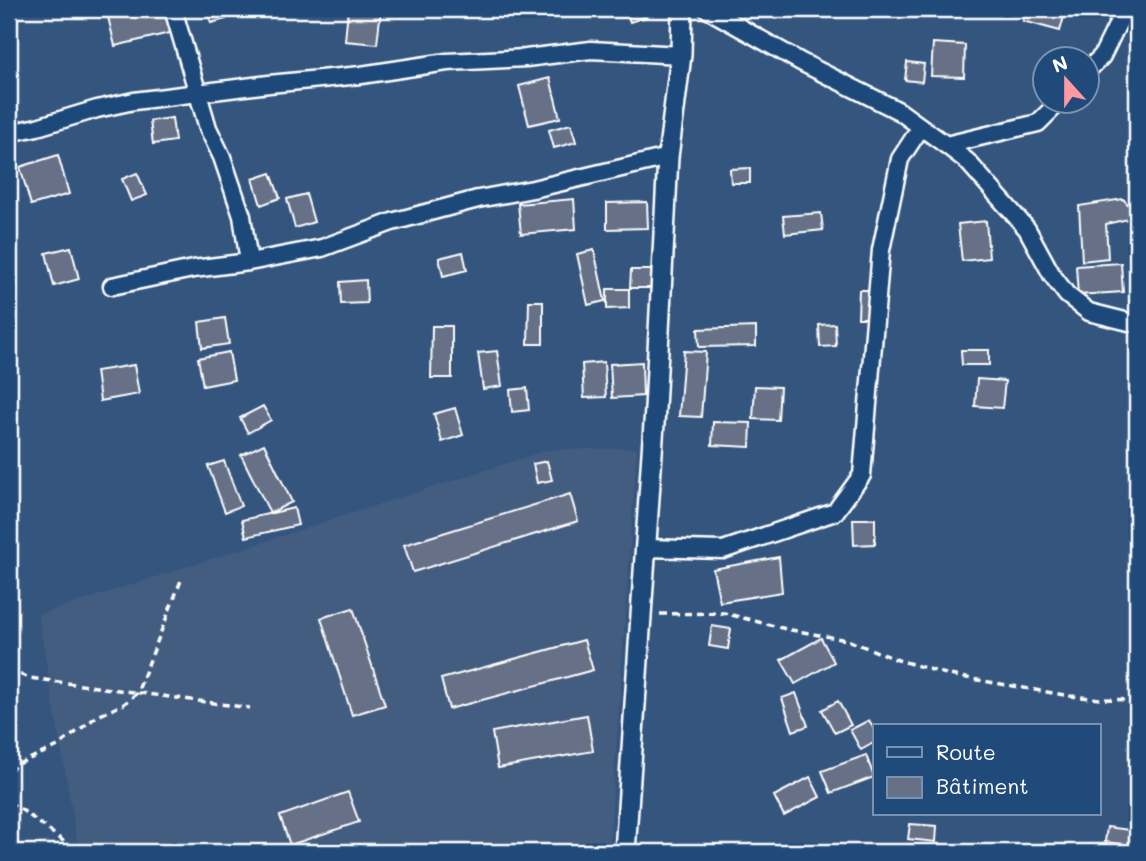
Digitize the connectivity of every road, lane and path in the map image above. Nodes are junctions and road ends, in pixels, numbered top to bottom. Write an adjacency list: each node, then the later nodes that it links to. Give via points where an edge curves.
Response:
1 (173, 9): 7 (street)
2 (682, 9): 5 (street)
3 (707, 9): 9 (street)
4 (1125, 9): 6 (street)
5 (681, 55): 7 (street, via 591,50 447,62); 12 (street)
6 (1100, 57)
7 (198, 93): 10 (street, via 134,101); 13 (street, via 242,216)
8 (1046, 116): 11 (street, via 1038,124)
9 (921, 127): 11 (street); 16 (street, via 900,159 881,250 862,475 835,512 723,550)
10 (9, 133)
11 (946, 145): 15 (street, via 967,161 1027,229 1067,295 1089,312)
12 (668, 157): 13 (street, via 478,200 392,222 322,247); 16 (street)
13 (249, 262): 14 (street)
14 (112, 286)
15 (1137, 324)
16 (645, 548): 18 (street)
17 (182, 578): 20 (path)
18 (641, 614): 21 (path, via 724,613 847,640 949,675 1080,697); 26 (street)
19 (9, 670): 20 (path, via 30,678)
20 (137, 693): 22 (path); 23 (path, via 58,746)
21 (1137, 700)
22 (250, 708)
23 (9, 771)
24 (9, 803): 25 (path)
25 (78, 852)
26 (625, 852)

